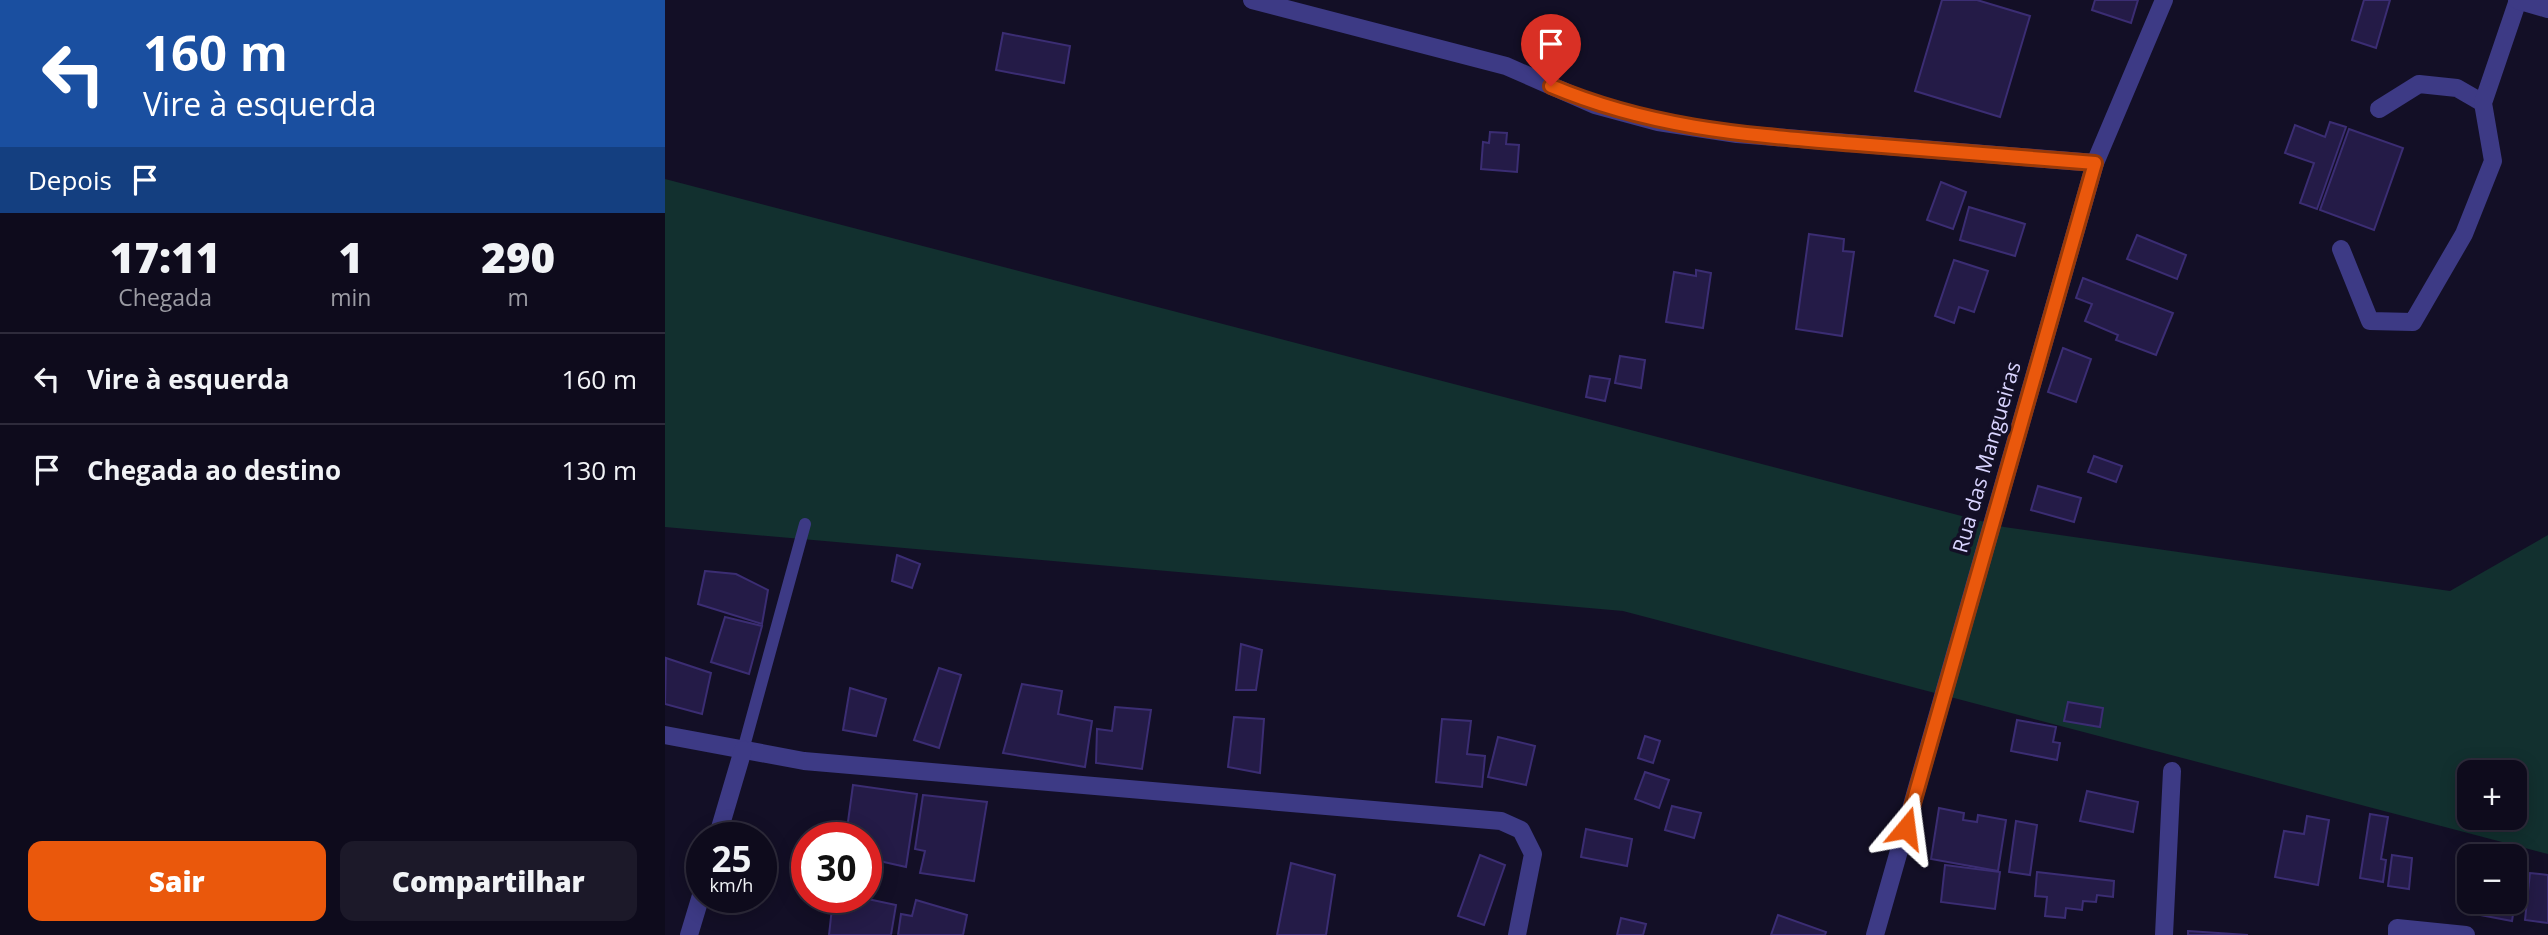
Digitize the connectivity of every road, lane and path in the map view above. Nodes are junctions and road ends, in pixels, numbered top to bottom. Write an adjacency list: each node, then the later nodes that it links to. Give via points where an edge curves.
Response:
1 (1252, 0): 7 (street, via 1506,66 1595,105 1658,122 1737,134)
2 (2164, 0): 7 (street, Rua das Mangueiras)
3 (2518, 0): 4 (street); 5 (street)
4 (2548, 9)
5 (2483, 103): 6 (street, via 2457,88 2419,84); 8 (street, via 2493,161 2464,234 2413,322 2370,321)
6 (2379, 109)
7 (2095, 163): 17 (street, Rua das Mangueiras)
8 (2341, 248)
9 (805, 524): 11 (lane)
10 (665, 735): 11 (street)
11 (743, 750): 13 (street); 16 (street, via 804,761 1501,821 1521,830 1533,854)
12 (2172, 771): 18 (street)
13 (722, 822)
14 (696, 913): 15 (street)
15 (689, 935)
16 (1517, 935)
17 (1875, 935)
18 (2164, 935)
19 (2397, 935): 20 (street, via 2397,928)
20 (2466, 935)

